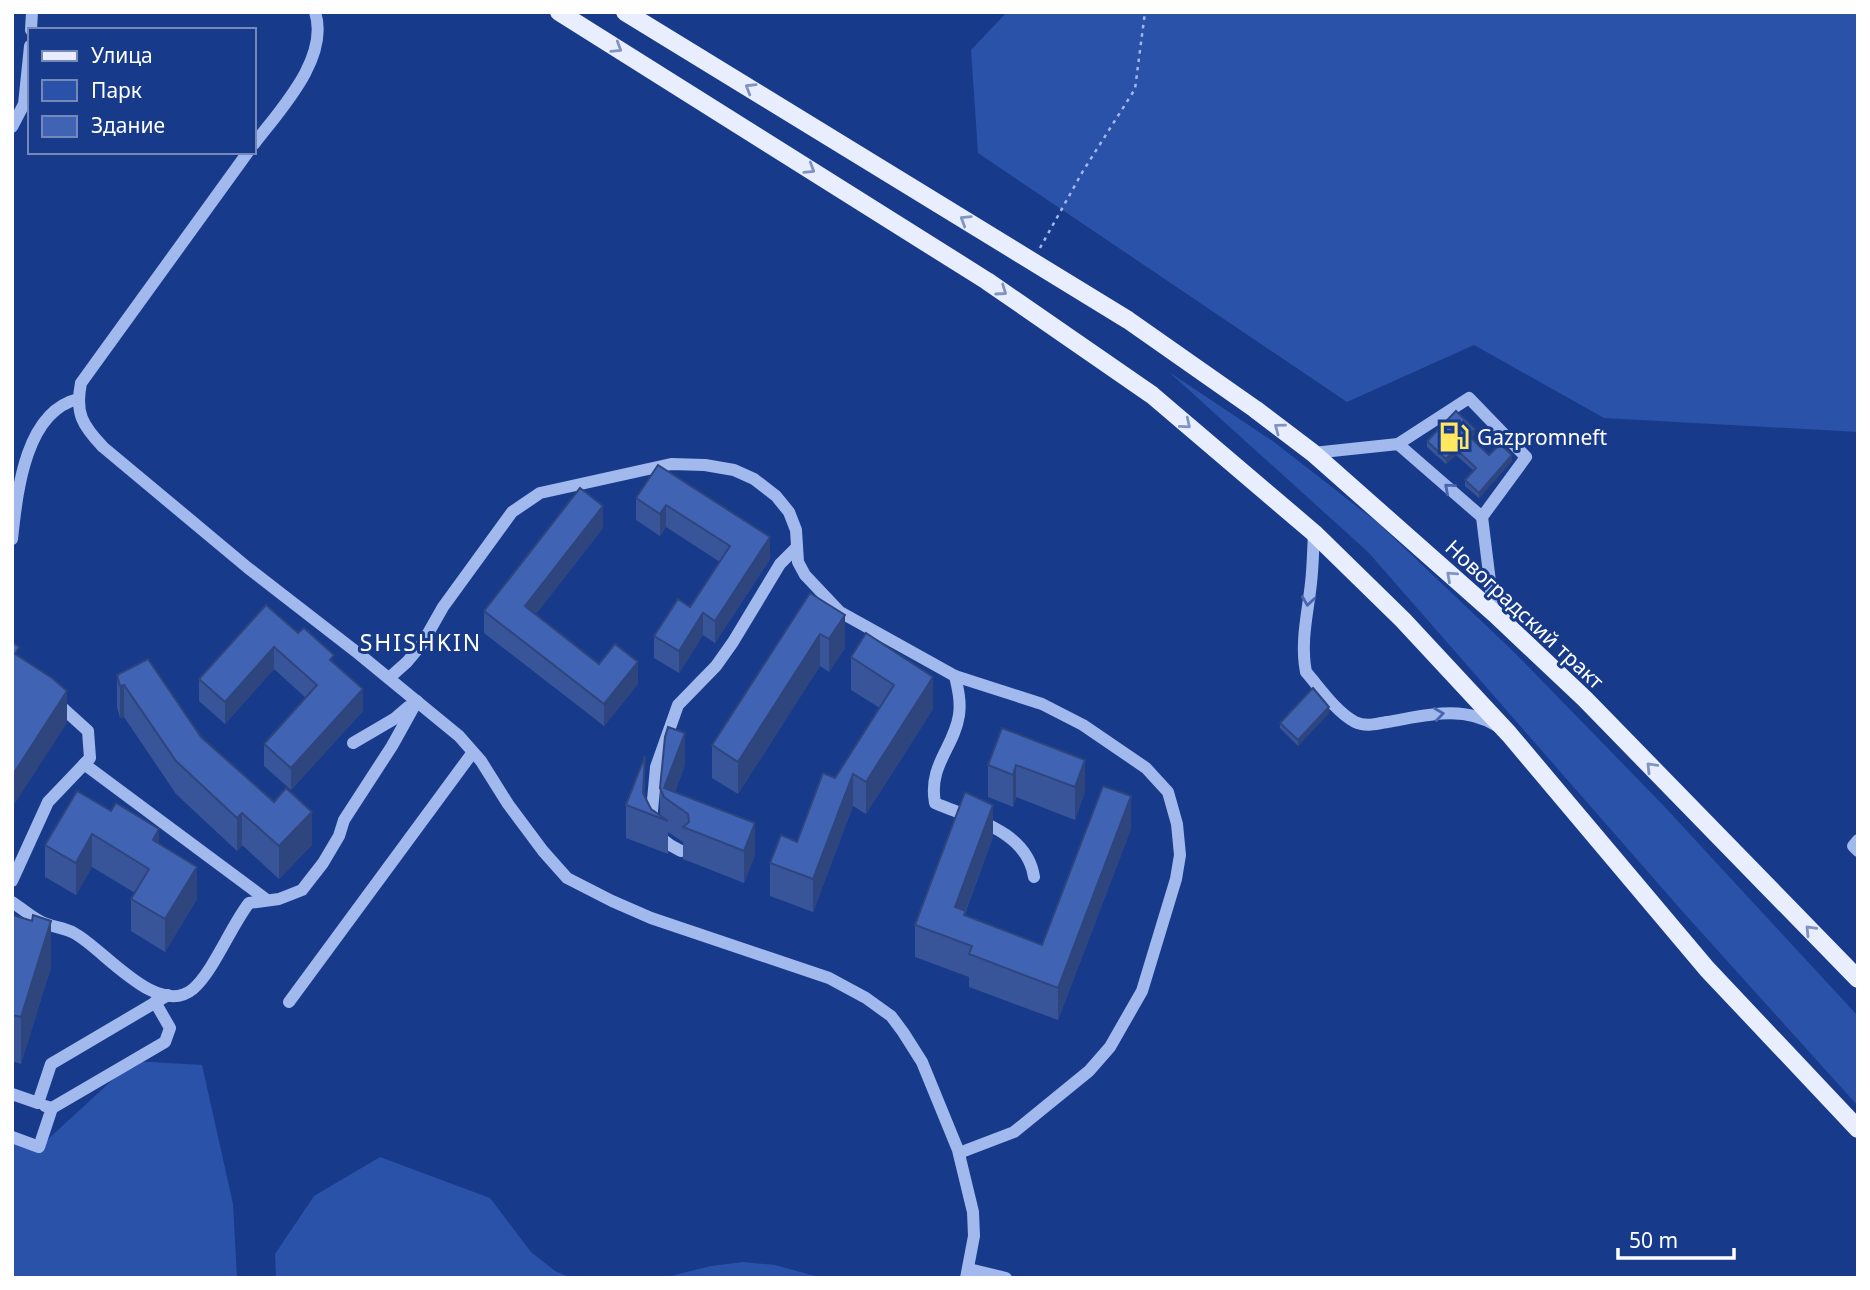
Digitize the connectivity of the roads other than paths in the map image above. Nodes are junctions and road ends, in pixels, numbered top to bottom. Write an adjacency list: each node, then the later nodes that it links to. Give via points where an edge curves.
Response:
1 (315, 12): 6 (lane, via 318,33 312,61)
2 (559, 12): 13 (main road, one-way to 13, via 987,281 1152,395)
3 (625, 12): 10 (main road, Новоградский тракт, one-way to 3, via 1128,320)
4 (28, 65): 5 (lane, via 24,104)
5 (12, 127)
6 (256, 142)
7 (247, 154): 8 (lane, via 96,361 81,383)
8 (78, 399): 11 (lane, via 58,408); 18 (lane, via 80,415 103,447)
9 (1398, 444): 10 (lane); 12 (lane, one-way to 9); 12 (lane, via 1469,398 1526,457)
10 (1313, 453): 16 (main road, Новоградский тракт, one-way to 10)
11 (18, 464): 14 (lane)
12 (1482, 517): 16 (lane)
13 (1314, 533): 21 (main road, via 1403,620); 21 (lane, one-way to 21, via 1304,662 1306,672 1347,717 1372,725 1461,712 1489,721)
14 (12, 539)
15 (797, 547): 17 (lane, via 805,575 840,612); 18 (lane, via 789,512 776,496 734,470 671,464 540,493 512,512 422,644); 27 (lane, via 780,564 716,666 678,705 656,767 651,822 657,835)
16 (1494, 614): 32 (main road, Новоградский тракт, one-way to 16, via 1585,699)
17 (956, 676): 28 (lane, via 959,716 933,778 935,803 995,827 1032,864); 41 (lane, via 1042,704 1146,768 1168,792 1180,855 1142,990 1110,1047 1089,1071 1014,1132)
18 (389, 678): 20 (lane)
19 (44, 690): 24 (lane, via 88,731 90,758)
20 (416, 701): 22 (lane); 23 (lane); 30 (lane, via 323,863 302,890)
21 (1508, 734): 39 (main road, via 1707,968)
22 (353, 743)
23 (474, 752): 35 (lane); 41 (lane, via 567,878 651,918 829,978 891,1016 922,1062)
24 (84, 764): 29 (lane, via 48,802); 30 (lane)
25 (1858, 840): 26 (lane, via 1853,845)
26 (1858, 850)
27 (681, 851)
28 (1034, 877)
29 (12, 881)
30 (267, 900): 33 (lane, via 249,903 192,990)
31 (13, 906): 33 (lane, via 74,933 106,955 127,977)
32 (1858, 979)
33 (168, 995): 34 (lane)
34 (155, 1002): 37 (lane, via 51,1064); 38 (lane, via 170,1028 166,1042)
35 (289, 1002)
36 (12, 1094): 37 (lane)
37 (38, 1103): 38 (lane)
38 (51, 1108): 40 (lane, via 39,1147)
39 (1858, 1129)
40 (12, 1137)
41 (959, 1153): 42 (lane, via 973,1212)
42 (968, 1273): 43 (lane)
43 (1006, 1278)

